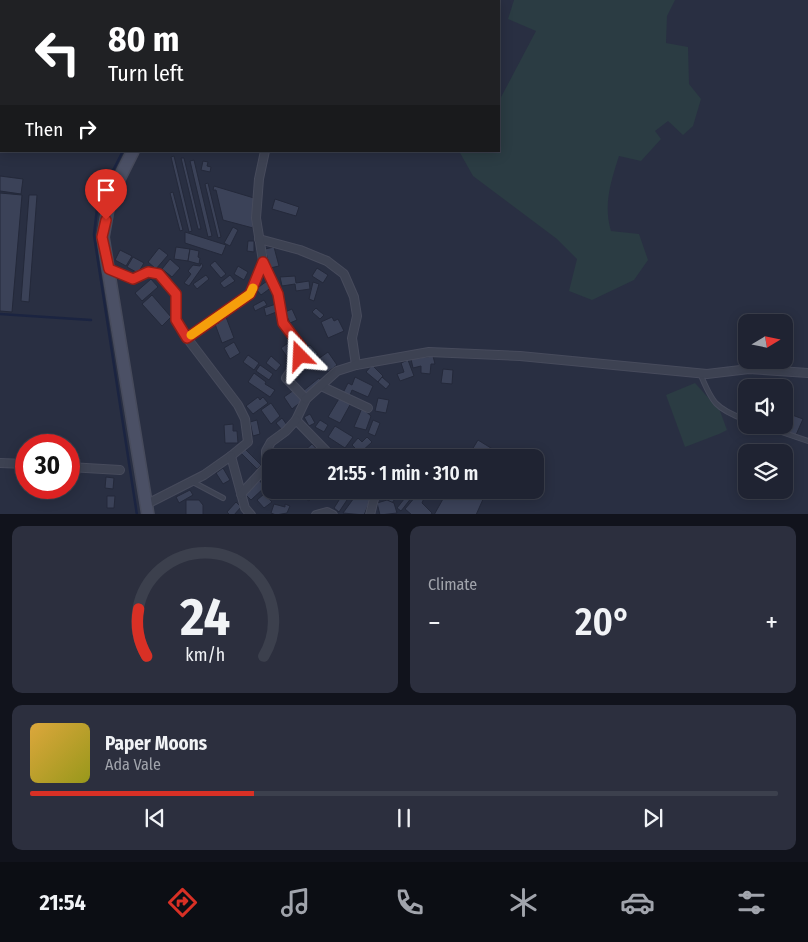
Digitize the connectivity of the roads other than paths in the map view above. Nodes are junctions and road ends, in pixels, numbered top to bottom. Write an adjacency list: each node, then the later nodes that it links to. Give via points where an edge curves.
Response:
1 (132, 152): 5 (street, via 109,203 102,237)
2 (265, 152): 3 (street, via 256,218)
3 (259, 240): 4 (street); 7 (street, via 300,250 327,261 344,274 354,297 357,316 352,338)
4 (263, 262): 6 (street, via 250,294); 11 (street, via 278,294 283,323 302,348 286,378)
5 (109, 269): 6 (street, via 133,279 148,272 159,274 176,294 176,320); 27 (street)
6 (187, 338): 18 (street, via 238,405 244,419 248,442)
7 (356, 365): 9 (street, via 429,352 520,356); 10 (street, via 337,371)
8 (808, 373): 9 (street, via 749,369)
9 (700, 374): 13 (lane, via 708,395 724,412)
10 (320, 386): 11 (street); 12 (street)
11 (306, 399): 14 (street)
12 (368, 408)
13 (738, 417)
14 (296, 420): 17 (street); 24 (street, via 271,442 266,451 266,467)
15 (787, 434): 16 (lane)
16 (808, 441)
17 (324, 449)
18 (231, 456): 23 (street); 24 (street)
19 (0, 463): 20 (street)
20 (15, 464)
21 (80, 468): 22 (street)
22 (120, 470)
23 (191, 482): 25 (lane); 27 (street)
24 (241, 494): 28 (street, via 245,508)
25 (223, 498)
26 (374, 499): 31 (street)
27 (148, 509)
28 (251, 514)
29 (316, 514): 30 (street)
30 (333, 514)
31 (370, 514)

